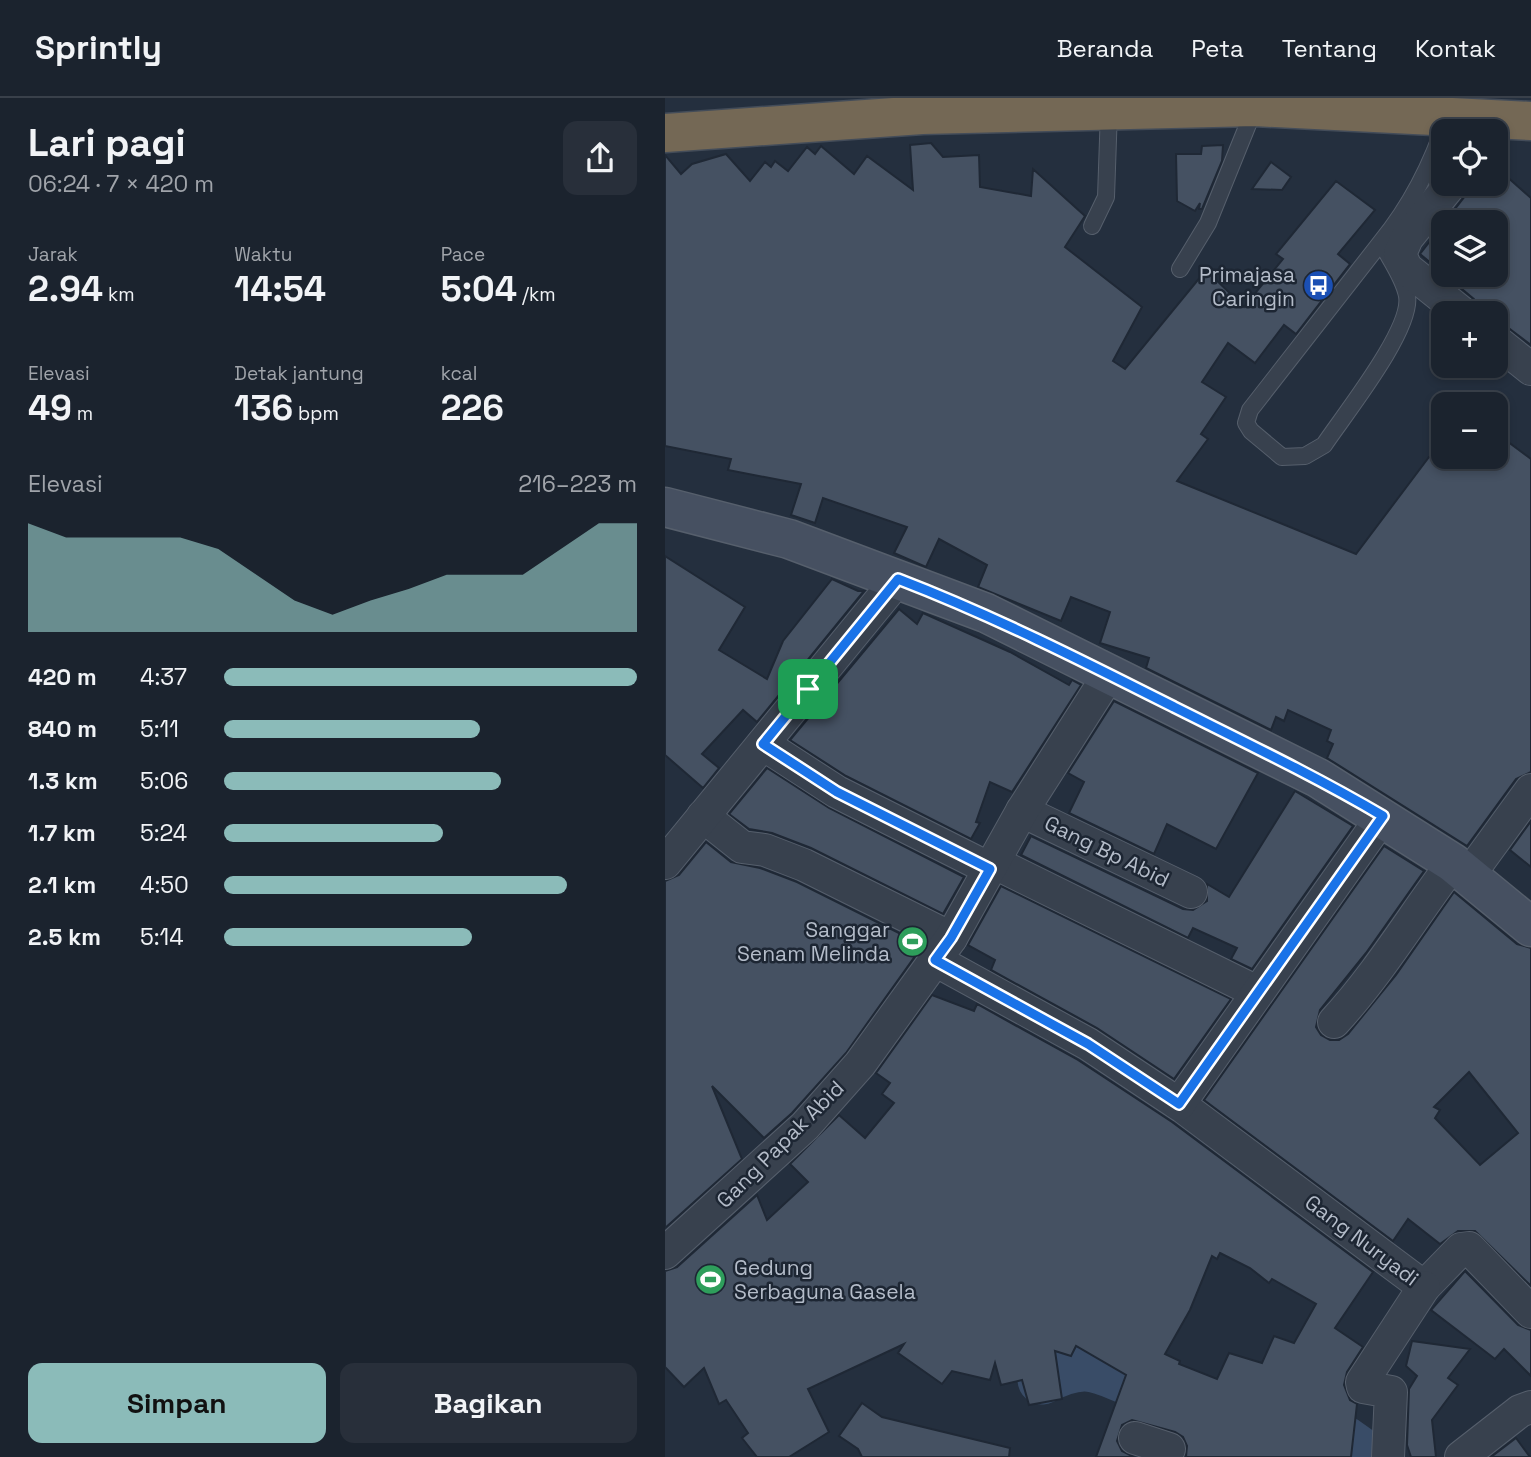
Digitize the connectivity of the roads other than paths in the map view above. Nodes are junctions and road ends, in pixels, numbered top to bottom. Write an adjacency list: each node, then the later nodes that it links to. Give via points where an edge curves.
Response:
1 (1255, 107): 2 (highway); 3 (highway); 11 (lane, via 1208,223)
2 (1109, 110): 6 (highway, via 922,115); 9 (lane, via 1106,197)
3 (1432, 119)
4 (1508, 121): 5 (highway)
5 (1531, 121)
6 (665, 132)
7 (1431, 161): 10 (lane, via 1399,220)
8 (1441, 196): 12 (street, via 1406,237 1399,254 1406,268)
9 (1092, 226)
10 (1381, 242): 10 (lane, via 1407,295 1407,316 1324,445 1305,456 1282,457 1251,431 1246,423 1250,410)
11 (1180, 269)
12 (1447, 301)
13 (1508, 351): 14 (street)
14 (1531, 369)
15 (665, 507): 16 (street, via 789,539)
16 (898, 579): 17 (street, via 986,613); 18 (street)
17 (1110, 673): 20 (street, Gang Papak Abid); 22 (street, via 1318,778)
18 (763, 744): 21 (street); 24 (street, via 837,792)
19 (1531, 790): 25 (street)
20 (1022, 811): 24 (street, Gang Papak Abid); 26 (street, Gang Bp Abid)
21 (703, 816): 23 (street); 28 (street, Gang Nuryadi, via 742,847 765,849 804,865)
22 (1383, 816): 25 (street); 29 (street)
23 (665, 863)
24 (992, 865): 28 (street, Gang Papak Abid); 29 (street)
25 (1461, 869): 27 (street); 30 (street, via 1402,931 1380,969)
26 (1191, 892)
27 (1531, 927)
28 (943, 949): 31 (street, Gang Nuryadi); 32 (street, Gang Papak Abid, via 860,1064 805,1126)
29 (1257, 992): 31 (street)
30 (1334, 1022)
31 (1179, 1104): 33 (street, Gang Nuryadi)
32 (665, 1253)
33 (1424, 1287): 34 (street, Gang Nuryadi, via 1467,1247); 38 (street, via 1362,1382 1363,1387 1391,1394)
34 (1531, 1312)
35 (1531, 1407): 39 (street)
36 (1135, 1438): 37 (street, via 1169,1449)
37 (1165, 1457)
38 (1388, 1457)
39 (1461, 1457)

